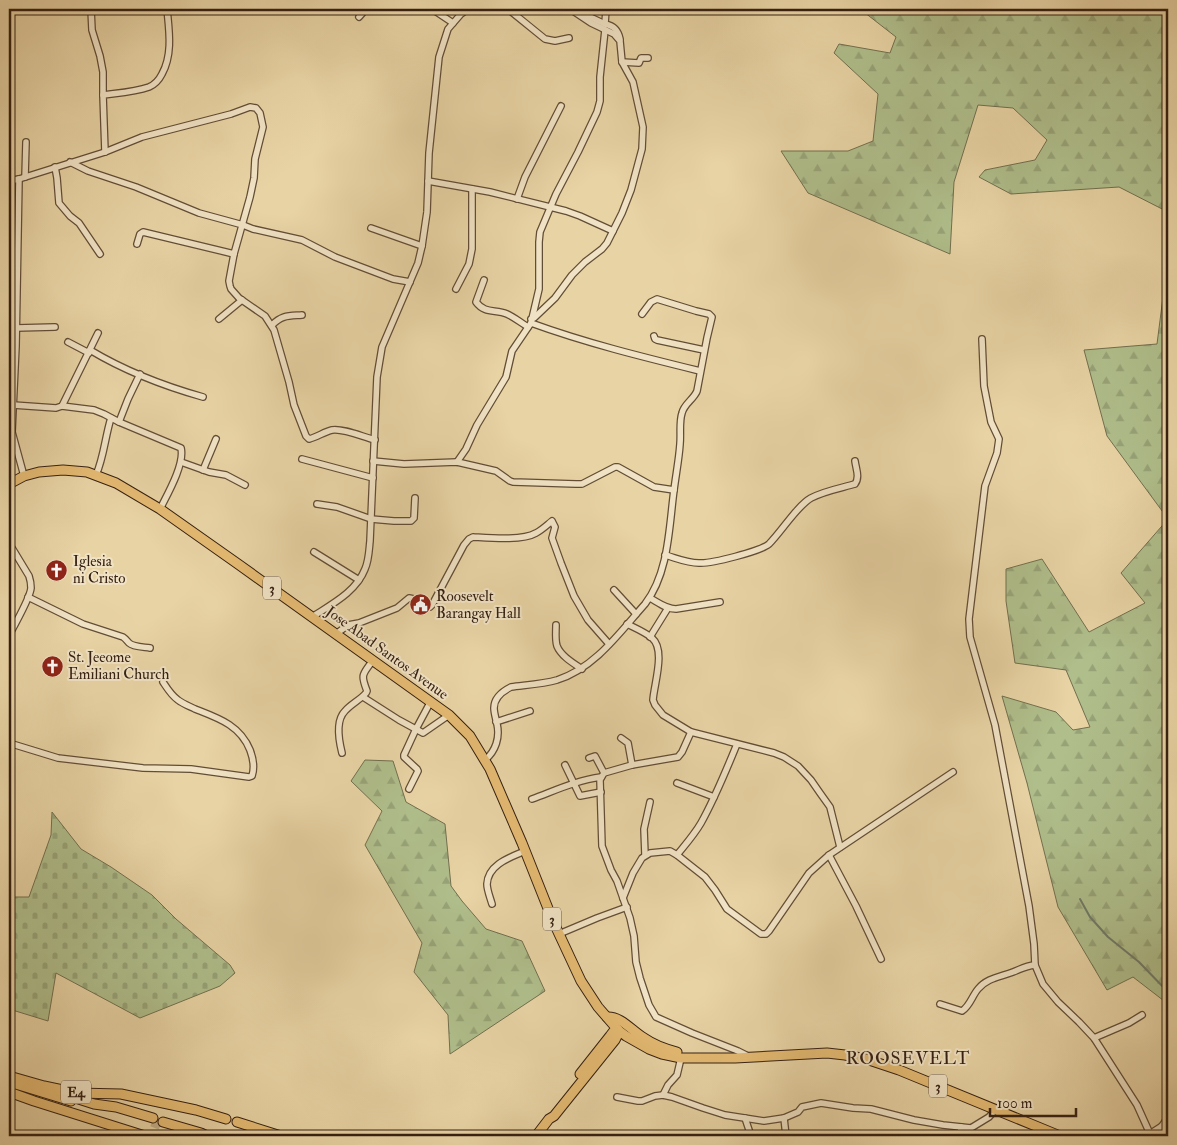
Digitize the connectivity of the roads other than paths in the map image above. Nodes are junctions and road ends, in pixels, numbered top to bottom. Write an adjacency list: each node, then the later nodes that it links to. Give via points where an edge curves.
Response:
1 (91, 9): 16 (street, via 92,30 103,72)
2 (167, 9): 16 (street, via 169,57 158,80 148,88)
3 (366, 9): 10 (street)
4 (432, 9): 11 (street)
5 (468, 9): 11 (street)
6 (508, 9): 13 (street, via 545,39)
7 (570, 9): 12 (street, via 590,23)
8 (579, 9): 12 (street)
9 (606, 9): 12 (street)
10 (359, 18)
11 (453, 23): 24 (street, via 446,32 438,62)
12 (605, 27): 15 (street, via 620,41); 27 (street, via 597,112)
13 (569, 38)
14 (648, 58): 15 (street, via 641,58 639,63)
15 (622, 62): 30 (street, via 633,82 644,137 629,197)
16 (103, 95): 19 (street)
17 (561, 106): 26 (street)
18 (26, 142): 22 (street)
19 (104, 152): 20 (street); 28 (street, via 142,137 256,108 263,127)
20 (70, 162): 21 (street); 28 (street, via 199,213)
21 (55, 168): 22 (street); 33 (street, via 59,203 81,225)
22 (22, 178): 23 (street); 45 (street)
23 (9, 180)
24 (428, 182): 25 (street); 32 (street)
25 (472, 189): 26 (street); 37 (street, via 472,249 469,264)
26 (517, 199): 27 (street)
27 (551, 207): 30 (street); 42 (street, via 538,242 539,288)
28 (242, 225): 34 (street); 36 (street, via 302,240 334,257)
29 (371, 228): 32 (street)
30 (613, 231): 42 (street, via 602,249 579,268)
31 (137, 244): 34 (street, via 144,232)
32 (422, 246): 36 (street)
33 (100, 254)
34 (234, 254): 38 (street, via 229,281)
35 (484, 280): 42 (street, via 477,304)
36 (410, 282): 60 (street, via 379,362)
37 (456, 289)
38 (242, 300): 41 (street); 43 (street)
39 (642, 314): 50 (street, via 657,299 711,315)
40 (302, 315): 43 (street, via 279,318)
41 (219, 319)
42 (530, 323): 52 (street); 64 (street, via 512,351 506,377)
43 (272, 325): 60 (street, via 306,436 313,438 336,429)
44 (56, 327): 45 (street)
45 (16, 328): 55 (street)
46 (98, 333): 51 (street)
47 (654, 336): 50 (street, via 657,340)
48 (982, 340): 132 (street, via 984,386 991,422 999,439 985,486 969,619 970,637 995,725 1029,906)
49 (68, 342): 51 (street)
50 (704, 350): 52 (street)
51 (90, 352): 53 (street); 56 (street)
52 (700, 371): 72 (street, via 695,395 681,414)
53 (140, 374): 54 (street, via 171,388); 58 (street)
54 (203, 397)
55 (13, 405): 56 (street); 67 (street, via 12,432)
56 (62, 406): 57 (street, via 94,410)
57 (111, 418): 58 (street); 68 (street)
58 (119, 422): 63 (street, via 181,448)
59 (216, 439): 66 (street)
60 (375, 440): 62 (street)
61 (302, 459): 69 (street)
62 (373, 461): 64 (street, via 404,464); 69 (street)
63 (181, 462): 66 (street); 75 (street)
64 (457, 462): 72 (street, via 496,471 513,482 576,484 618,467 654,487)
65 (855, 462): 79 (street, via 858,481 855,484 810,498 766,547 707,563)
66 (203, 470): 71 (street, via 226,475)
67 (24, 476): 68 (highway, Jose Abad Santos Avenue / 3, via 62,470); 70 (highway, Jose Abad Santos Avenue / 3)
68 (96, 476): 75 (highway, Jose Abad Santos Avenue / 3)
69 (373, 478): 76 (street)
70 (9, 484)
71 (245, 485)
72 (674, 490): 79 (street)
73 (415, 498): 76 (street, via 411,521)
74 (317, 504): 76 (street)
75 (160, 509): 87 (highway, Jose Abad Santos Avenue / 3)
76 (372, 518): 80 (street, via 368,560)
77 (9, 543): 82 (street, via 30,580)
78 (314, 552): 80 (street)
79 (665, 555): 83 (street, via 658,583)
80 (359, 580): 87 (street)
81 (614, 590): 86 (street)
82 (28, 597): 91 (street); 94 (street, via 83,624 123,637 134,645)
83 (650, 598): 85 (street); 86 (street)
84 (720, 602): 85 (street, via 676,610)
85 (668, 608): 92 (street)
86 (636, 614): 88 (street)
87 (312, 616): 90 (highway, Jose Abad Santos Avenue / 3)
88 (627, 624): 92 (street); 93 (street)
89 (556, 625): 96 (street, via 559,649)
90 (336, 634): 93 (street, via 348,625 397,608 409,598 430,607 469,539 521,538 535,534 552,521 555,527 552,538 574,596 588,620); 95 (highway, Jose Abad Santos Avenue / 3)
91 (9, 636)
92 (650, 637): 104 (street, via 654,639 659,656 655,705 663,715)
93 (609, 644): 96 (street)
94 (150, 648)
95 (373, 660): 98 (street, via 362,678 367,691); 99 (highway, Jose Abad Santos Avenue / 3)
96 (582, 669): 102 (street, via 557,680 505,690 494,706)
97 (164, 682): 106 (street, via 184,704 216,717 238,731 251,754 254,764 252,776 58,758)
98 (363, 697): 103 (street); 108 (street, via 340,719 338,731)
99 (431, 701): 101 (highway, Jose Abad Santos Avenue / 3); 103 (street)
100 (530, 711): 102 (street)
101 (450, 715): 103 (street, via 427,732); 110 (highway, Jose Abad Santos Avenue / 3, via 470,736)
102 (496, 722): 110 (street, via 495,749)
103 (416, 729): 117 (street, via 404,757 418,771)
104 (690, 732): 107 (street); 112 (street, via 678,757)
105 (621, 738): 112 (street, via 628,743)
106 (9, 744)
107 (737, 744): 119 (street); 122 (street, via 774,753 798,766 830,808)
108 (342, 753)
109 (588, 758): 114 (street, via 595,756)
110 (485, 760): 123 (highway, Jose Abad Santos Avenue / 3)
111 (565, 765): 116 (street)
112 (632, 765): 114 (street)
113 (953, 772): 122 (street)
114 (603, 775): 116 (street); 118 (street)
115 (677, 782): 119 (street)
116 (574, 784): 118 (street, via 580,796); 120 (street)
117 (409, 789)
118 (601, 792): 127 (street, via 602,846)
119 (714, 797): 125 (street, via 697,829)
120 (532, 799)
121 (650, 802): 124 (street, via 644,829)
122 (840, 847): 126 (street)
123 (526, 850): 128 (street, via 495,866 487,884); 130 (highway, Jose Abad Santos Avenue / 3)
124 (646, 855): 125 (street, via 662,851); 127 (street, via 632,874)
125 (677, 855): 126 (street, via 705,877 727,909 761,934 766,934 809,873)
126 (829, 855): 131 (street)
127 (623, 898): 129 (street)
128 (492, 904)
129 (627, 907): 130 (street); 140 (street, via 640,978 656,1017)
130 (559, 934): 135 (highway, Jose Abad Santos Avenue / 3, via 588,992)
131 (881, 959)
132 (1035, 965): 133 (street, via 985,983 962,1011); 137 (street, via 1043,984)
133 (940, 1004)
134 (1142, 1015): 137 (street)
135 (607, 1017): 136 (highway, Jose Abad Santos Avenue / 3); 138 (highway, Jose Abad Santos Avenue / 3, via 616,1018); 139 (highway)
136 (618, 1030): 138 (highway, via 627,1030); 139 (highway, via 613,1032)
137 (1094, 1038): 157 (street, via 1137,1105)
138 (638, 1039): 139 (highway, via 624,1042); 141 (highway, Jose Abad Santos Avenue / 3, via 662,1054); 142 (highway, Jose Abad Santos Avenue / 3)
139 (599, 1055): 162 (highway, via 550,1113)
140 (750, 1057): 142 (highway, Jose Abad Santos Avenue / 3); 148 (highway, Jose Abad Santos Avenue / 3, via 845,1054 891,1067)
141 (681, 1058): 142 (highway, Jose Abad Santos Avenue / 3); 146 (street, via 677,1075)
142 (704, 1058)
143 (9, 1076): 144 (highway, E4, via 152,1120); 152 (highway, E4, via 77,1093 129,1095)
144 (9, 1082)
145 (9, 1092): 158 (highway, E4)
146 (663, 1095): 147 (street, via 642,1101); 150 (street)
147 (617, 1097)
148 (996, 1110): 155 (street, via 971,1128); 166 (highway, Jose Abad Santos Avenue / 3)
149 (1168, 1117): 154 (street)
150 (745, 1118): 151 (street, via 764,1121); 163 (street)
151 (784, 1118): 155 (street, via 802,1107 821,1103 871,1109); 164 (street)
152 (226, 1119)
153 (237, 1122): 161 (highway)
154 (1162, 1126): 156 (street); 157 (street)
155 (961, 1127): 165 (street)
156 (1168, 1131)
157 (1151, 1135)
158 (145, 1136)
159 (198, 1136): 160 (highway, via 163,1124)
160 (207, 1136)
161 (281, 1136)
162 (536, 1136)
163 (751, 1136)
164 (786, 1136)
165 (960, 1136)
166 (1060, 1136)

